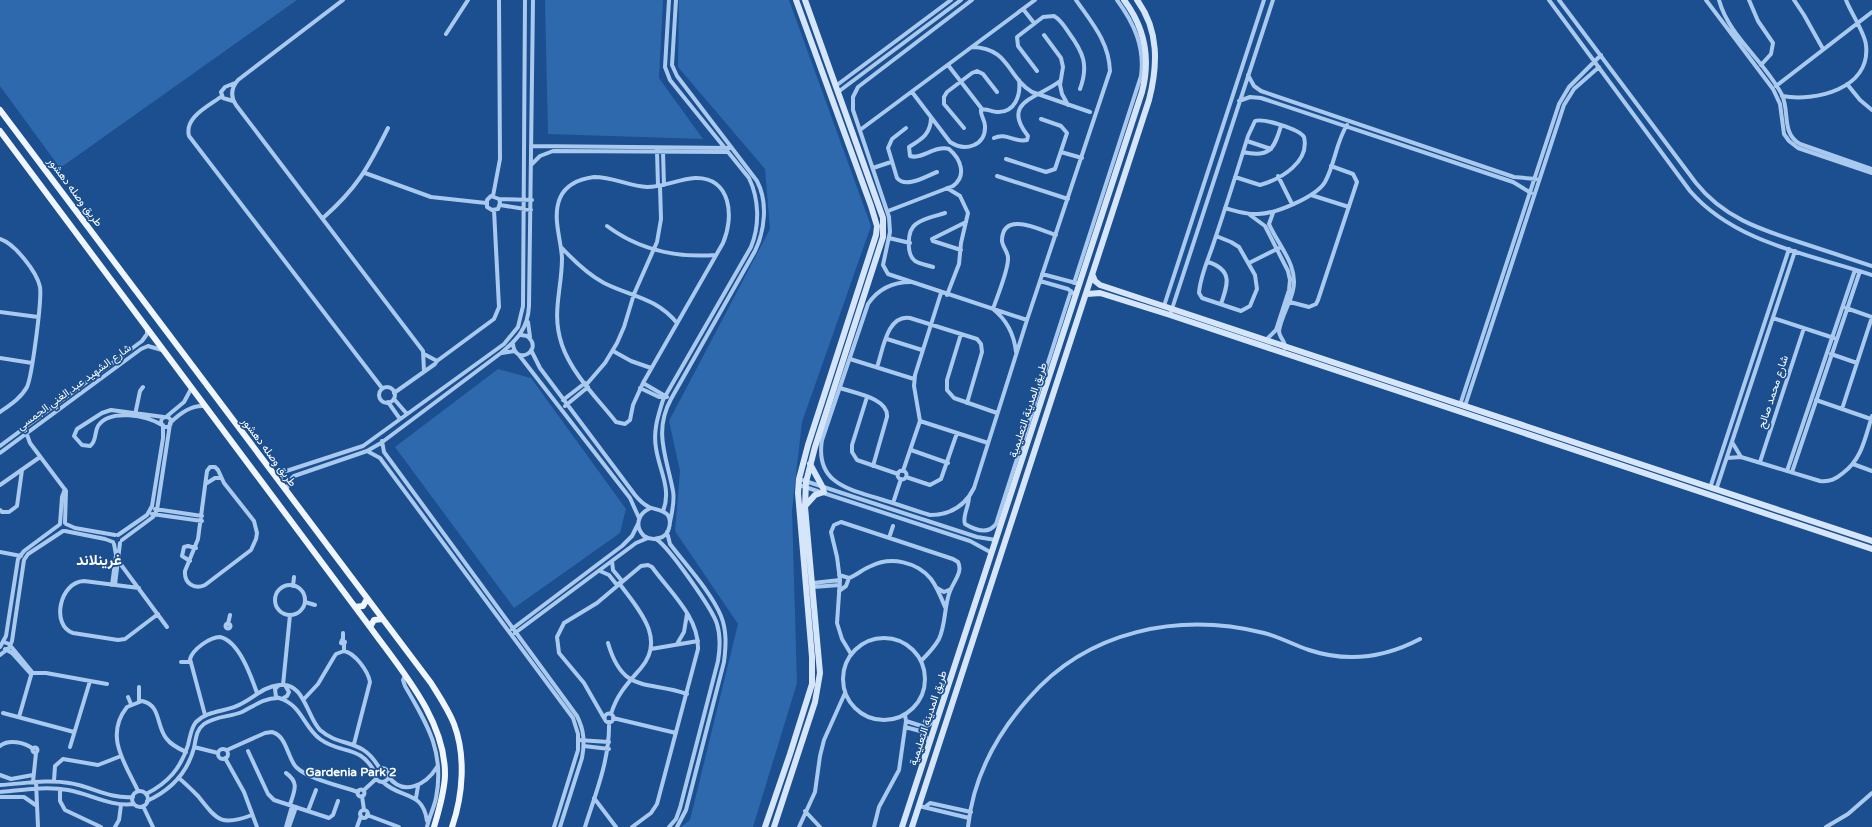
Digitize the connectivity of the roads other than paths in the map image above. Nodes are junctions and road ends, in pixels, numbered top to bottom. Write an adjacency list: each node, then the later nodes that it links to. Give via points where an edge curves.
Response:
1 (343, 0): 50 (street)
2 (468, 0): 33 (street)
3 (499, 0): 119 (street, via 500,159)
4 (525, 0): 121 (street)
5 (533, 0): 87 (street)
6 (670, 0): 88 (street, via 665,67 670,80)
7 (676, 0): 89 (street, via 672,65 677,76)
8 (796, 0): 62 (street)
9 (805, 0): 52 (street)
10 (951, 0): 52 (street)
11 (961, 0): 55 (street)
12 (972, 0): 81 (street, via 858,87 853,104)
13 (1035, 0): 27 (street)
14 (1076, 0): 98 (street, via 1103,38 1110,63 1110,72)
15 (1117, 0): 165 (street, via 1129,16 1138,38 1142,54 1141,76)
16 (1124, 0): 132 (street, طريق المدينة التعليمية, via 1136,16 1143,35 1146,73)
17 (1137, 0): 135 (street, طريق المدينة التعليمية, via 1146,15 1154,38 1156,70)
18 (1264, 0): 29 (street)
19 (1273, 0): 30 (street)
20 (1549, 0): 39 (street)
21 (1560, 0): 38 (street)
22 (1706, 0): 35 (street)
23 (1719, 0): 35 (street)
24 (1749, 0): 41 (street, via 1758,21 1773,43 1771,54)
25 (1794, 0): 37 (street)
26 (1846, 0): 32 (street)
27 (1023, 9): 31 (street); 36 (street)
28 (1872, 12): 32 (street)
29 (1259, 15): 30 (street); 174 (street)
30 (1267, 18): 44 (street)
31 (1034, 23): 43 (street, via 1020,34 1016,42); 54 (street, via 1047,15 1054,16 1080,48 1084,68)
32 (1856, 24): 37 (street); 51 (street, via 1865,38 1865,59 1859,72)
33 (446, 34)
34 (1044, 35): 48 (street, via 1061,58)
35 (1742, 44): 41 (street); 53 (street)
36 (972, 47): 40 (street); 46 (street, via 998,54)
37 (1823, 49): 47 (street)
38 (1601, 55): 39 (street); 157 (street, via 1696,183 1721,208 1738,219 1764,230)
39 (1594, 61): 42 (street); 112 (street, via 1569,87 1561,100)
40 (948, 65): 49 (street); 56 (street)
41 (1761, 65): 45 (street)
42 (1599, 67): 113 (street, via 1577,86 1566,101); 149 (street, via 1702,204 1738,230)
43 (1037, 71)
44 (1248, 74): 64 (street); 72 (street, via 1251,82 1261,91)
45 (1771, 78): 47 (street); 53 (street)
46 (1019, 80): 58 (street); 67 (street, via 1019,95 1011,107 999,112)
47 (1785, 80): 53 (street)
48 (1060, 81): 58 (street); 65 (street, via 1062,94)
49 (961, 82): 57 (street, via 973,72 979,72); 67 (street); 80 (street, via 947,92 943,99 944,104)
50 (235, 83): 60 (street, via 223,88); 63 (street)
51 (1847, 84): 61 (street, via 1818,96); 68 (street)
52 (837, 85): 55 (street)
53 (1775, 87): 59 (street); 61 (street)
54 (1080, 89)
55 (838, 92): 62 (street); 206 (street, via 884,225 877,260)
56 (912, 92): 70 (street); 81 (street)
57 (997, 92)
58 (1036, 94): 65 (street); 84 (street, via 1025,101 1019,112 1019,124 1028,136 1027,140 1005,135)
59 (1776, 95): 61 (street); 77 (street)
60 (222, 96): 63 (street, via 225,100); 228 (street, via 189,123 189,136)
61 (1782, 96): 77 (street, via 1786,112)
62 (832, 97): 202 (street, via 876,226 874,246)
63 (233, 101): 138 (street)
64 (1239, 101): 74 (street, via 1250,97 1261,98); 179 (street)
65 (1068, 105): 69 (street)
66 (0, 110): 294 (main road, طريق وصله دهشور)
67 (982, 110): 86 (street, via 985,128 979,141 968,147)
68 (1872, 110)
69 (1090, 112)
70 (931, 117): 86 (street); 90 (street, via 929,131 909,148 910,156 916,157 940,148)
71 (1041, 119): 96 (street, via 1065,129 1067,136)
72 (1343, 119): 73 (street); 74 (street)
73 (1349, 121): 76 (street); 112 (street, via 1514,177)
74 (1341, 124): 76 (street); 83 (street)
75 (1281, 126): 85 (street, via 1257,120 1252,125); 91 (street); 110 (street, via 1300,132 1304,137 1304,143 1298,164)
76 (1347, 126): 83 (street); 116 (street, via 1513,182)
77 (1784, 126): 103 (street, via 1791,137 1800,144)
78 (388, 128): 107 (street)
79 (906, 128): 100 (street, via 888,144)
80 (964, 128)
81 (860, 130): 104 (street)
82 (0, 131): 187 (main road)
83 (1340, 136): 102 (street)
84 (994, 138)
85 (1247, 141): 91 (street); 97 (street)
86 (952, 144): 90 (street)
87 (532, 146): 88 (street); 101 (street)
88 (724, 147): 89 (street); 94 (street)
89 (732, 148): 95 (street)
90 (949, 149): 115 (street, via 958,158 961,173 957,182)
91 (1271, 149): 97 (street, via 1259,155)
92 (657, 152): 93 (street); 101 (street, via 553,151 540,156); 114 (street)
93 (663, 152): 94 (street); 114 (street)
94 (728, 152): 95 (street); 233 (street, via 749,178 755,192 755,236)
95 (735, 152): 238 (street, via 761,189 761,237)
96 (1061, 152): 98 (street); 99 (street, via 1055,169 1049,172)
97 (1243, 152): 111 (street)
98 (1082, 158): 122 (street)
99 (1006, 159)
100 (891, 162): 104 (street); 106 (street, via 897,178 903,183)
101 (531, 165): 123 (street)
102 (1331, 166): 118 (street, via 1323,184); 127 (street, via 1353,174 1357,179)
103 (1859, 167): 105 (street); 108 (street)
104 (874, 168): 133 (street)
105 (1872, 169)
106 (937, 172)
107 (365, 173): 124 (street, via 431,197); 138 (street, via 348,195)
108 (1872, 173)
109 (997, 176): 122 (street)
110 (1278, 176): 111 (street, via 1260,185); 125 (street)
111 (1235, 177): 129 (street)
112 (1534, 179): 113 (street); 116 (street)
113 (1540, 180): 117 (street)
114 (660, 186): 147 (street, via 636,186 601,177 573,183 563,192 558,204); 150 (street, via 662,219); 153 (street, via 700,178 710,181 723,191 729,205 729,221 725,238)
115 (947, 188): 133 (street); 139 (street, via 958,194 964,202 968,213)
116 (1530, 192): 117 (street); 244 (street)
117 (1535, 194): 244 (street)
118 (1312, 195): 125 (street); 127 (street)
119 (493, 196): 120 (street); 124 (street, via 488,198)
120 (499, 199): 121 (street); 126 (street)
121 (523, 199): 123 (street); 128 (street)
122 (1068, 199): 141 (street)
123 (532, 200): 131 (street)
124 (486, 203): 130 (street, via 488,208)
125 (1292, 204): 136 (street)
126 (500, 205): 128 (street); 130 (street)
127 (1349, 207): 172 (street, via 1316,304 1309,307)
128 (522, 208): 131 (street); 190 (street, via 523,306 520,320)
129 (1225, 208): 137 (street); 142 (street)
130 (494, 210): 215 (street, via 499,311 494,319)
131 (531, 210): 183 (street)
132 (1103, 210): 135 (street); 165 (street, طريق المدينة التعليمية)
133 (888, 211): 143 (street)
134 (945, 213): 145 (street, via 916,223 911,231)
135 (1113, 213): 162 (street, طريق المدينة التعليمية)
136 (1272, 213): 137 (street); 146 (street, via 1269,224)
137 (1249, 214): 148 (street, via 1265,226)
138 (323, 218): 209 (street)
139 (966, 222): 151 (street); 151 (street, via 932,238 933,241)
140 (607, 226): 150 (street, via 634,243)
141 (1056, 235): 160 (street); 176 (street, via 1016,223 1006,228 1002,240 1008,261)
142 (1216, 236): 154 (street); 155 (street, via 1235,244)
143 (889, 238): 145 (street); 164 (street, via 884,269 888,274)
144 (0, 239): 180 (street, via 13,246 38,282)
145 (910, 243): 156 (street, via 913,259)
146 (1281, 246): 148 (street); 172 (street, via 1295,280)
147 (561, 247): 168 (street, via 577,264 596,278); 224 (street, via 557,328 567,357)
148 (1277, 249): 155 (street); 172 (street, via 1290,276)
149 (1790, 249): 152 (street); 301 (street)
150 (654, 250): 153 (street, via 685,255); 168 (street)
151 (961, 250): 170 (street, via 959,264)
152 (1796, 251): 158 (street); 181 (street)
153 (716, 254): 184 (street)
154 (1208, 262): 173 (street, via 1222,268 1227,279); 173 (street, via 1199,293 1202,298)
155 (1249, 263): 173 (street, via 1257,284 1250,306 1241,311)
156 (933, 266)
157 (1872, 266)
158 (1855, 270): 159 (street); 175 (street)
159 (1860, 271): 161 (street); 177 (street)
160 (1042, 274): 163 (street); 165 (street)
161 (1872, 275)
162 (1093, 276): 169 (street, طريق المدينة التعليمية); 174 (street, via 1099,285)
163 (1040, 281): 166 (street); 182 (street)
164 (911, 282): 167 (street); 214 (street, via 890,286 872,298)
165 (1077, 283): 171 (street, طريق المدينة التعليمية)
166 (1071, 291): 171 (street); 304 (street, via 996,524 992,529 982,531 965,524)
167 (941, 292): 170 (street); 185 (street)
168 (634, 294): 184 (street, via 655,303); 205 (street, via 624,327)
169 (1087, 294): 179 (street, via 1100,293); 222 (street, طريق المدينة التعليمية)
170 (947, 295): 176 (street)
171 (1075, 297): 220 (street, طريق المدينة التعليمية)
172 (1288, 302): 195 (street, via 1276,330); 199 (street, via 1279,331)
173 (1221, 304)
174 (1164, 306): 179 (street)
175 (1842, 307): 177 (street); 191 (street)
176 (993, 309): 182 (street); 210 (street, via 1010,329)
177 (1847, 309): 194 (street); 217 (street, via 1872,317)
178 (0, 312): 180 (street)
179 (1171, 312): 195 (street); 199 (street)
180 (38, 317): 216 (street)
181 (1773, 318): 186 (street); 269 (street)
182 (1027, 320): 210 (street)
183 (528, 321): 189 (street); 192 (street)
184 (677, 323): 219 (street)
185 (931, 325): 188 (street); 193 (street, via 910,318 899,318 891,325); 203 (street)
186 (1804, 328): 191 (street); 281 (street, شارع محمد صالح)
187 (147, 329): 196 (street, شارع الشهيد عبد الغني الجمسي); 200 (main road)
188 (961, 334): 242 (street, via 946,385 950,395); 242 (street, via 977,339 982,348)
189 (521, 335): 192 (street); 197 (street)
190 (511, 337): 197 (street); 252 (street)
191 (1832, 337): 194 (street); 208 (street)
192 (530, 338): 201 (street, via 533,344)
193 (887, 339): 203 (street); 218 (street)
194 (1837, 339): 212 (street)
195 (1266, 340): 199 (street)
196 (142, 341): 198 (street, via 145,342); 226 (street, شارع الشهيد عبد الغني الجمسي)
197 (514, 342): 204 (street); 207 (street)
198 (145, 346): 200 (street, شارع الشهيد عبد الغني الجمسي); 231 (street, شارع الشهيد عبد الغني الجمسي)
199 (1284, 349): 235 (street)
200 (162, 350): 230 (main road)
201 (531, 350): 211 (street, via 526,355); 239 (street, via 537,364)
202 (839, 350): 206 (street); 299 (street, via 808,445)
203 (922, 350): 223 (street)
204 (515, 351): 207 (street); 211 (street)
205 (613, 351): 219 (street); 224 (street)
206 (846, 352): 283 (street)
207 (501, 353): 268 (street)
208 (1827, 353): 212 (street); 237 (street)
209 (424, 354): 215 (street); 221 (street)
210 (1016, 354): 251 (street)
211 (519, 355): 247 (street)
212 (1832, 355): 217 (street); 240 (street)
213 (0, 358): 216 (street)
214 (850, 359): 218 (street); 229 (street)
215 (437, 360): 221 (street)
216 (32, 363): 249 (street, via 24,392)
217 (1857, 363): 248 (street)
218 (877, 367): 223 (street)
219 (651, 368): 225 (street)
220 (1052, 369): 222 (street); 326 (street, طريق المدينة التعليمية)
221 (424, 371): 232 (street)
222 (1062, 373): 379 (street, طريق المدينة التعليمية)
223 (914, 379): 258 (street)
224 (586, 385): 225 (street, via 616,422 622,425 630,420); 239 (street); 243 (street)
225 (642, 385): 233 (street)
226 (79, 387): 231 (street); 262 (street, شارع الشهيد عبد الغني الجمسي)
227 (143, 387): 253 (street)
228 (382, 388): 232 (street, via 389,387); 241 (street, via 379,398)
229 (840, 388): 234 (street); 305 (street, via 822,440 821,455 825,469 834,481 846,489)
230 (191, 389): 245 (main road); 254 (street, via 184,402)
231 (83, 391): 264 (street, شارع الشهيد عبد الغني الجمسي)
232 (394, 393): 236 (street)
233 (665, 397): 238 (street); 311 (street, via 658,414 654,437 666,488)
234 (867, 397): 286 (street, via 883,404 888,414); 286 (street, via 852,449 857,460)
235 (1426, 397): 244 (street); 274 (street)
236 (394, 398): 241 (street); 246 (street)
237 (1812, 398): 240 (street); 284 (street)
238 (671, 399): 316 (street, via 665,415 662,436 673,492)
239 (563, 400): 243 (street)
240 (1817, 400): 248 (street); 287 (street)
241 (388, 402): 250 (street)
242 (968, 403): 251 (street)
243 (566, 404): 247 (street); 307 (street, via 635,495)
244 (1462, 405): 267 (street)
245 (204, 406): 259 (street, via 189,408); 354 (main road)
246 (401, 408): 250 (street); 252 (street)
247 (561, 409): 314 (street, via 630,498)
248 (1842, 409): 255 (street)
249 (0, 412)
250 (395, 412): 257 (street)
251 (997, 413): 272 (street)
252 (407, 414): 257 (street)
253 (135, 415): 254 (street); 256 (street, via 111,410); 260 (street, via 115,416); 261 (street)
254 (165, 417): 259 (street, via 170,420); 261 (street, via 161,420)
255 (1872, 417): 285 (street, via 1859,456)
256 (93, 419): 260 (street); 260 (street, via 74,433 82,445 88,447 93,444)
257 (400, 419): 271 (street)
258 (920, 421): 265 (street); 276 (street)
259 (170, 424): 261 (street); 310 (street)
260 (99, 425)
261 (162, 425): 308 (street, via 163,438)
262 (23, 429): 263 (street, شارع الشهيد عبد الغني الجمسي); 264 (street)
263 (19, 432): 266 (street); 273 (street, شارع الشهيد عبد الغني الجمسي)
264 (26, 433): 266 (street, شارع الشهيد عبد الغني الجمسي); 270 (street)
265 (958, 433): 272 (street); 282 (street)
266 (21, 437): 270 (street); 277 (street, شارع الشهيد عبد الغني الجمسي)
267 (1564, 439): 274 (street); 301 (street)
268 (382, 442): 275 (street); 363 (street, via 384,452)
269 (1732, 442): 279 (street); 280 (street)
270 (30, 443): 278 (street)
271 (367, 443): 275 (street); 294 (street, via 351,451)
272 (988, 443): 304 (street)
273 (0, 446)
274 (1562, 446): 331 (street)
275 (369, 450): 303 (street, via 294,476); 365 (street, via 380,458)
276 (911, 450): 282 (street); 289 (street)
277 (0, 453)
278 (40, 457): 288 (street); 317 (street, via 65,489 62,497)
279 (1741, 457): 280 (street); 281 (street)
280 (1727, 458): 301 (street)
281 (1760, 462): 290 (street)
282 (948, 463): 295 (street, via 943,476 934,484)
283 (810, 464): 299 (street); 302 (street)
284 (1789, 464): 287 (street); 290 (street)
285 (1853, 464): 291 (street); 292 (street, via 1836,478 1828,481)
286 (873, 466): 293 (street)
287 (1794, 466): 292 (street)
288 (22, 470): 300 (street); 309 (street, via 17,506 9,512)
289 (904, 471): 293 (street); 295 (street)
290 (1787, 471): 292 (street)
291 (1872, 471)
292 (1792, 472)
293 (898, 474): 297 (street)
294 (273, 475): 303 (main road, طريق وصله دهشور)
295 (906, 477): 297 (street)
296 (221, 478): 298 (street, via 215,478); 298 (street, via 217,468 210,467); 336 (street, via 254,522 257,533 254,545 251,550 201,587 192,586 186,579 185,571)
297 (901, 479): 305 (street)
298 (207, 483): 315 (street)
299 (802, 483): 302 (street); 306 (street); 493 (street, via 799,514 812,684)
300 (0, 485)
301 (1713, 489): 327 (street)
302 (824, 490): 306 (street, via 815,495); 326 (street, via 977,537); 333 (street, via 979,544)
303 (286, 491): 351 (main road, طريق وصله دهشور)
304 (969, 497): 305 (street, via 953,511 938,515 930,515)
305 (893, 503)
306 (805, 507): 345 (street)
307 (651, 508): 311 (street); 314 (street)
308 (151, 509): 310 (street); 312 (street)
309 (0, 510)
310 (157, 510): 313 (street); 315 (street)
311 (663, 511): 316 (street)
312 (148, 513): 313 (street); 322 (street)
313 (154, 515): 315 (street); 328 (street)
314 (639, 518): 318 (street)
315 (202, 519): 330 (street)
316 (670, 522): 321 (street)
317 (62, 524): 320 (street, via 67,528); 320 (street, via 59,529); 322 (street); 334 (street)
318 (638, 524): 323 (street, via 641,532); 363 (street, via 632,536 622,546)
319 (893, 526): 324 (street)
320 (64, 531): 329 (street, via 105,538); 335 (street)
321 (667, 532): 325 (street); 492 (street, via 670,544 718,610 724,627 726,646 686,810)
322 (117, 535): 328 (street); 329 (street, via 113,537)
323 (648, 538): 325 (street); 337 (street, via 636,543)
324 (889, 538): 342 (street, via 845,523 834,525 831,536); 349 (street, via 956,560 960,565 960,571)
325 (656, 539): 491 (street, via 666,548 710,608 717,625 720,643 718,661 680,808 676,819)
326 (997, 540): 333 (street, طريق المدينة التعليمية)
327 (1872, 541)
328 (121, 542): 329 (street); 338 (street)
329 (114, 543): 344 (street, via 116,555)
330 (196, 548): 336 (street); 336 (street, via 184,547 182,556)
331 (1872, 549)
332 (0, 552): 334 (street)
333 (992, 553): 378 (street, طريق المدينة التعليمية)
334 (20, 556): 335 (street); 371 (street, via 16,565)
335 (26, 557): 372 (street, via 22,564)
336 (190, 561)
337 (612, 561): 339 (street); 343 (street)
338 (118, 562): 344 (street); 347 (street)
339 (600, 570): 343 (street); 363 (street)
340 (294, 577): 346 (street)
341 (849, 578): 342 (street); 348 (street, via 881,562 903,562 923,571); 350 (street, via 846,586)
342 (840, 580): 345 (street); 350 (street)
343 (619, 583): 357 (street, via 642,565 649,565); 373 (street, via 648,624 652,636); 404 (street, via 597,603 564,623 556,641 562,658 584,683)
344 (113, 585): 347 (street); 356 (street, via 79,581 68,587 60,616 66,630 73,634 121,640 131,636)
345 (813, 585): 494 (street, via 820,656 818,687)
346 (293, 586): 352 (street, via 302,591); 359 (street, via 286,586 280,590 275,600 279,610)
347 (139, 588): 356 (street)
348 (937, 588): 349 (street, via 944,592); 355 (street)
349 (951, 588): 355 (street)
350 (839, 591): 376 (street, via 838,627)
351 (367, 599): 354 (main road, via 363,606); 360 (main road, طريق وصله دهشور)
352 (305, 602): 353 (street); 359 (street, via 300,612)
353 (315, 605)
354 (355, 607): 362 (main road)
355 (945, 607): 380 (street, via 944,623 938,639 933,649)
356 (158, 614): 361 (street)
357 (687, 614): 368 (street, via 695,626); 370 (street, via 684,632)
358 (230, 615): 366 (street)
359 (290, 616): 388 (street)
360 (382, 619): 362 (main road, via 374,620); 485 (main road, طريق وصله دهشور, via 431,683 454,725 459,746 461,776 459,803)
361 (168, 627)
362 (370, 627): 384 (main road)
363 (515, 630): 365 (street); 414 (street, via 574,710 581,724)
364 (343, 633): 375 (street)
365 (510, 634): 413 (street, via 567,709 576,726)
366 (225, 638): 382 (street, via 212,639 193,652); 390 (street, via 242,659)
367 (1420, 640): 468 (street, via 1384,654 1346,658 1326,655 1265,633 1214,625 1163,626 1113,638 1065,664 1021,707 992,749 982,772)
368 (698, 641): 370 (street); 392 (street)
369 (608, 643): 385 (street, via 616,663)
370 (677, 644): 373 (street)
371 (2, 645): 372 (street); 374 (street)
372 (10, 646): 374 (street); 383 (street)
373 (651, 649): 385 (street, via 645,663)
374 (6, 650): 377 (street); 383 (street)
375 (344, 651): 395 (street, via 336,654 318,684); 416 (street, via 352,654 369,679)
376 (851, 654): 380 (street, via 867,642 888,638 907,645); 391 (street, via 842,676)
377 (0, 655)
378 (959, 655): 379 (street); 400 (street, طريق المدينة التعليمية)
379 (968, 658): 464 (street, طريق المدينة التعليمية)
380 (921, 660): 402 (street, via 925,677 923,694)
381 (181, 662): 382 (street)
382 (189, 662): 401 (street)
383 (32, 674): 386 (street, via 46,673); 403 (street)
384 (406, 676): 429 (street, via 403,680 404,686 430,731 436,748); 484 (main road, via 430,716 443,751 444,788)
385 (630, 679): 392 (street, via 646,686 672,689); 399 (street, via 619,694)
386 (90, 681): 387 (street); 410 (street)
387 (107, 684)
388 (283, 686): 390 (street, via 268,687); 394 (street, via 288,694); 394 (street, via 274,692); 395 (street, via 296,691)
389 (139, 687): 396 (street)
390 (257, 693): 401 (street, via 235,707)
391 (845, 693): 402 (street, via 854,708 870,718 889,720); 466 (street, via 823,744 817,783)
392 (687, 694): 412 (street)
393 (128, 697): 397 (street)
394 (280, 698): 421 (street, via 266,699 237,714 206,722 198,731); 432 (street, via 297,708 319,738 330,745 357,753 368,761)
395 (304, 699): 416 (street, via 319,729 332,737)
396 (139, 702): 397 (street); 425 (street, via 147,702 155,709 166,739)
397 (132, 704): 427 (street, via 124,711 116,736)
398 (3, 713): 403 (street)
399 (611, 714): 404 (street, via 606,714); 405 (street)
400 (940, 714): 409 (street); 417 (street, طريق المدينة التعليمية)
401 (205, 715): 425 (street, via 192,728)
402 (905, 715): 406 (street)
403 (19, 717): 410 (street)
404 (604, 718): 407 (street)
405 (613, 718): 407 (street); 412 (street)
406 (906, 721): 408 (street); 409 (street)
407 (609, 722): 415 (street)
408 (905, 727): 411 (street); 497 (street, via 899,770 879,807)
409 (925, 727): 411 (street)
410 (74, 732): 420 (street)
411 (924, 732): 417 (street)
412 (676, 733): 490 (street, via 656,806 649,815)
413 (578, 740): 414 (street); 486 (street, via 578,750)
414 (584, 740): 415 (street); 419 (street)
415 (609, 742): 422 (street)
416 (354, 744): 430 (street, via 367,751)
417 (930, 745): 498 (street, طريق المدينة التعليمية)
418 (0, 746): 434 (street, via 5,742 12,742 32,749 37,748)
419 (584, 746): 422 (street); 487 (street)
420 (70, 747)
421 (194, 747): 426 (street); 436 (street, via 189,764)
422 (609, 749): 456 (street)
423 (227, 750): 426 (street, via 221,749); 428 (street); 449 (street, via 272,732 281,738 290,758 300,770)
424 (248, 751): 463 (street, via 270,796)
425 (186, 752): 450 (street, via 174,774 161,786)
426 (218, 753): 428 (street, via 220,758)
427 (121, 756): 438 (street, via 98,764 63,759 55,766); 448 (street)
428 (225, 758): 469 (street, via 244,792)
429 (438, 766): 442 (street, via 429,778); 474 (street, via 436,795)
430 (380, 769): 432 (street); 435 (street, via 387,771)
431 (286, 773): 463 (street, via 293,778 295,785)
432 (375, 773): 437 (street)
433 (0, 775): 434 (street, via 11,779)
434 (33, 775): 439 (street)
435 (388, 776): 440 (street); 442 (street, via 399,785)
436 (180, 779): 457 (street, via 165,792); 469 (street, via 217,818 231,822)
437 (376, 779): 440 (street); 446 (street)
438 (54, 781): 439 (street); 454 (street, via 76,784 114,796)
439 (34, 782): 441 (street); 444 (street)
440 (383, 782): 455 (street, via 395,791)
441 (0, 785)
442 (418, 786): 455 (street)
443 (60, 789): 444 (street); 460 (street); 476 (street, via 60,801 65,810)
444 (36, 790): 447 (street); 461 (street)
445 (316, 790): 467 (street)
446 (364, 790): 449 (street, via 360,789); 451 (street)
447 (0, 792)
448 (138, 792): 450 (street); 454 (street)
449 (358, 792): 451 (street, via 358,795)
450 (146, 794): 457 (street)
451 (362, 796): 465 (street)
452 (1871, 796): 501 (street)
453 (0, 797): 461 (street, via 24,797)
454 (133, 797): 459 (street)
455 (416, 798): 474 (street, via 425,811)
456 (594, 798): 488 (street); 489 (street)
457 (147, 801): 462 (street)
458 (338, 801): 467 (street, via 331,817)
459 (134, 804): 460 (street); 462 (street)
460 (121, 805): 477 (street, via 119,820)
461 (37, 806): 475 (street)
462 (143, 806): 478 (street)
463 (293, 806): 467 (street); 473 (street)
464 (922, 806): 468 (street, via 930,803); 472 (street); 499 (street, طريق المدينة التعليمية)
465 (364, 810): 470 (street, via 367,811); 471 (street, via 360,812)
466 (805, 811): 495 (street); 496 (street)
467 (308, 812)
468 (971, 812): 472 (street)
469 (252, 815): 479 (street)
470 (367, 815): 471 (street, via 364,818); 483 (street)
471 (360, 816): 482 (street)
472 (969, 818): 500 (street)
473 (290, 819): 480 (street); 481 (street)
474 (427, 825)
475 (38, 827)
476 (102, 827)
477 (115, 827)
478 (153, 827)
479 (257, 827)
480 (286, 827)
481 (289, 827)
482 (356, 827)
483 (399, 827)
484 (434, 827)
485 (452, 827)
486 (554, 827)
487 (560, 827)
488 (585, 827)
489 (616, 827)
490 (632, 827)
491 (669, 827)
492 (677, 827)
493 (765, 827)
494 (774, 827)
495 (799, 827)
496 (820, 827)
497 (874, 827)
498 (902, 827)
499 (912, 827)
500 (968, 827)
501 (1826, 827)

